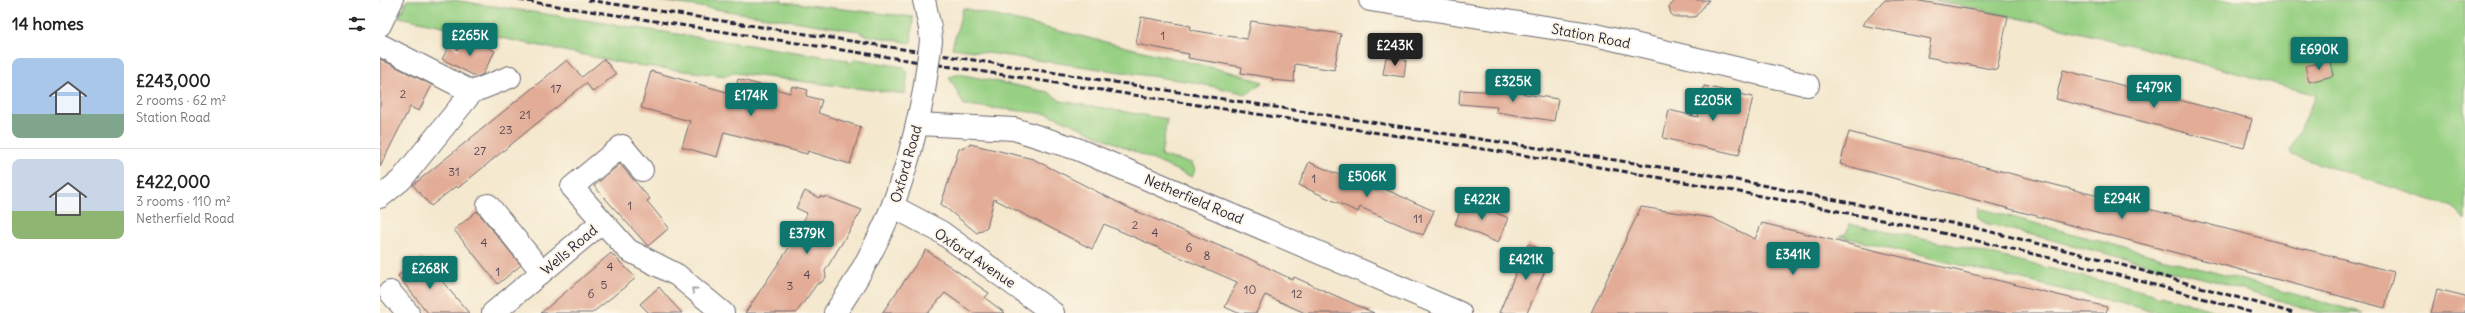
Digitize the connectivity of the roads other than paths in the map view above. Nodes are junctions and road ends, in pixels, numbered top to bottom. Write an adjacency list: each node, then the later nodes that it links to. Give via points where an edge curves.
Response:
1 (1370, 0): 5 (street, Station Road, via 1591,34)
2 (931, 9): 7 (street, Oxford Road, bridge, via 931,42)
3 (380, 45): 6 (street)
4 (510, 77): 6 (street)
5 (1808, 85)
6 (472, 92): 9 (street, via 401,180)
7 (918, 124): 11 (street, Oxford Road); 15 (street, Netherfield Road, via 1014,129 1077,149)
8 (642, 170): 12 (street, via 622,146 572,187)
9 (380, 197)
10 (488, 205): 13 (street)
11 (894, 207): 19 (street, Oxford Road, via 859,277); 20 (street, Oxford Avenue, via 941,232)
12 (602, 222): 13 (street, Wells Road); 18 (street, Wells Road, one-way to 12, via 677,275 628,250)
13 (542, 272): 17 (street, Wells Road)
14 (390, 292): 16 (street)
15 (1448, 310)
16 (408, 313)
17 (493, 313)
18 (723, 313)
19 (835, 313)
20 (1053, 313)

